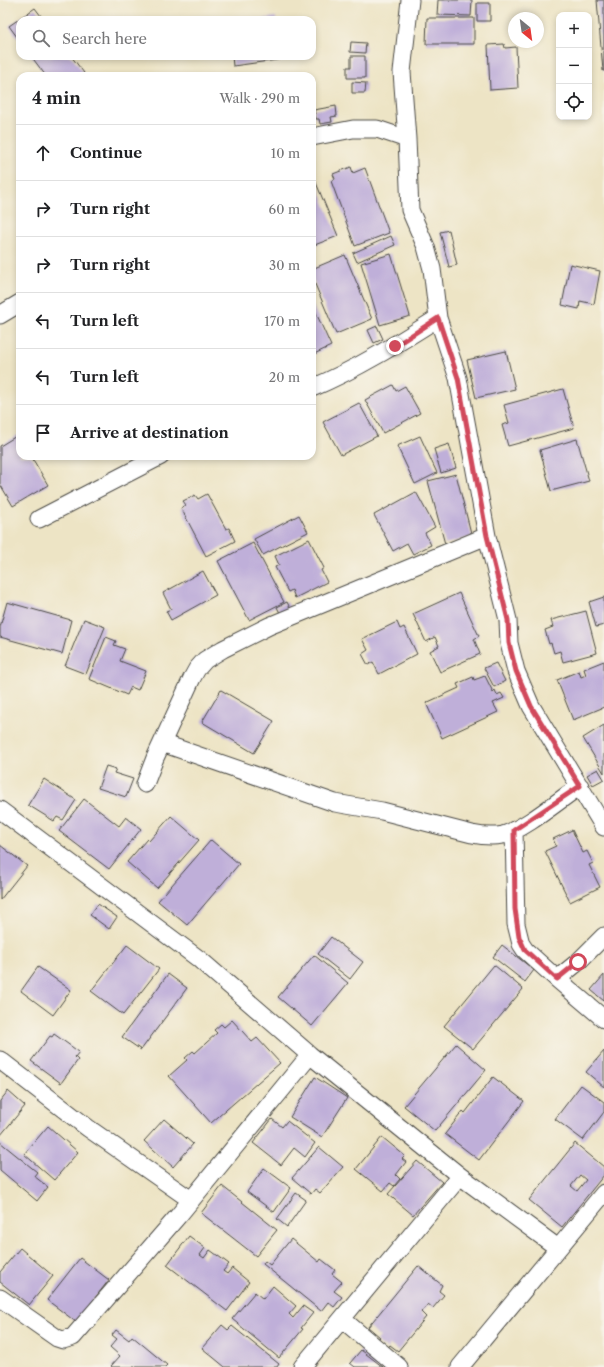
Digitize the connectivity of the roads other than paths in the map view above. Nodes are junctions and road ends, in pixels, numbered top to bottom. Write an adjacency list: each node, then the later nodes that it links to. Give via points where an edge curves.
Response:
1 (410, 0): 3 (street, via 402,72)
2 (316, 136): 3 (street, via 353,129 377,129)
3 (407, 139): 6 (street, via 410,210 426,247 432,269)
4 (16, 305): 5 (street)
5 (0, 315)
6 (438, 318): 7 (street, via 388,350 339,377); 10 (street, via 458,378)
7 (316, 386)
8 (153, 460): 9 (street)
9 (38, 520)
10 (487, 536): 11 (street, via 269,626 205,660 197,669); 13 (street, via 508,620 509,643 516,671 531,706)
11 (162, 743): 12 (street); 16 (street, via 335,804 382,811 477,835 496,836)
12 (145, 784)
13 (580, 786): 15 (street); 16 (street)
14 (0, 810): 20 (street, via 199,959)
15 (604, 827)
16 (514, 830): 18 (street, via 515,909 519,937 525,950)
17 (604, 936): 18 (street)
18 (557, 979): 19 (street)
19 (604, 1019)
20 (310, 1055): 22 (street); 24 (street)
21 (0, 1060): 24 (street, via 88,1128)
22 (460, 1176): 25 (street); 27 (street)
23 (604, 1193): 25 (street)
24 (192, 1200): 26 (street, via 68,1340 57,1338)
25 (558, 1248): 30 (street)
26 (0, 1298)
27 (342, 1319): 28 (street); 29 (street)
28 (302, 1367)
29 (399, 1367)
30 (460, 1367)

